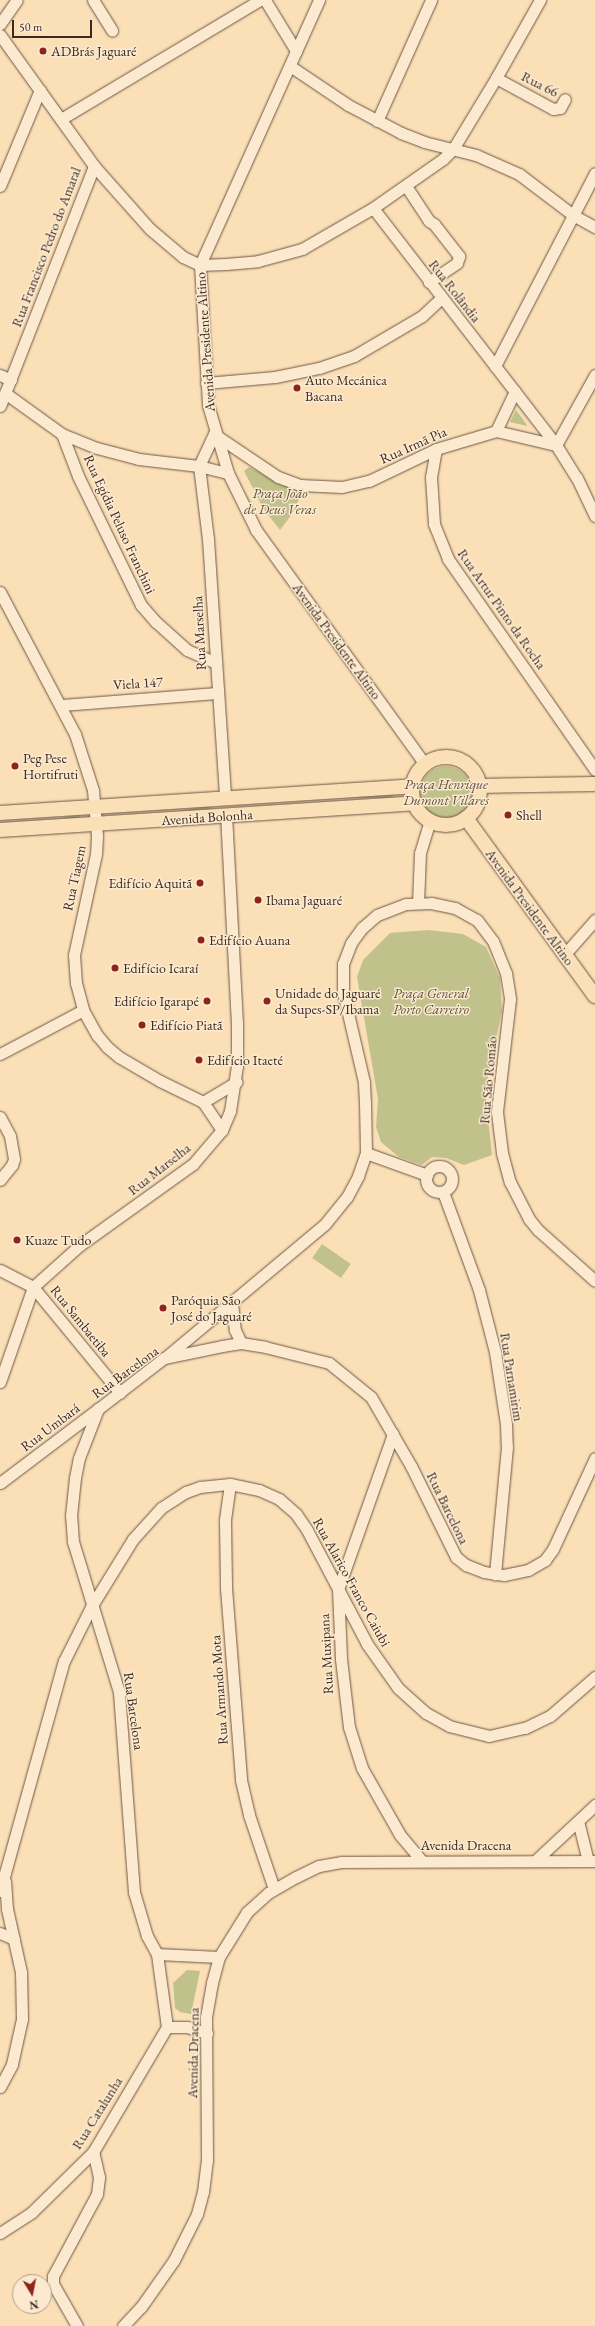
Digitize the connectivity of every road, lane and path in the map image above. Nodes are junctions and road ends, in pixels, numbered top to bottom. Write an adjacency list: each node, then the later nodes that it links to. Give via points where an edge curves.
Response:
1 (16, 0): 8 (street)
2 (260, 0): 16 (street)
3 (265, 0): 11 (street)
4 (319, 0): 11 (street, Avenida Presidente Altino)
5 (430, 0): 17 (street)
6 (540, 0): 13 (street)
7 (94, 1): 9 (street)
8 (0, 24)
9 (112, 30)
10 (0, 35): 14 (street)
11 (296, 50): 12 (street, Avenida Presidente Altino)
12 (290, 66): 17 (street, via 319,88); 26 (street, Avenida Presidente Altino)
13 (496, 78): 15 (street, Rua 66, via 553,109 560,108); 18 (street)
14 (40, 90): 16 (street); 21 (street)
15 (565, 99)
16 (61, 119): 19 (street)
17 (376, 121): 18 (street, via 424,142)
18 (453, 149): 22 (street); 24 (street, via 476,155 519,174)
19 (94, 166): 26 (street, via 171,249); 32 (street, Rua Francisco Pedro do Amaral)
20 (595, 173): 24 (street)
21 (0, 186)
22 (406, 186): 23 (street); 27 (street, via 429,221 459,256 457,263)
23 (373, 208): 26 (street, via 302,249 258,260); 27 (street, Rua Rolândia)
24 (572, 215): 25 (street); 29 (street)
25 (595, 227)
26 (200, 264): 33 (street, Avenida Presidente Altino)
27 (429, 282): 28 (street, Rua Rolândia)
28 (441, 298): 29 (street, Rua Rolândia); 33 (street, via 422,316 354,356 319,368 275,377)
29 (495, 366): 34 (street, Rua Rolândia)
30 (0, 375): 32 (street)
31 (595, 375): 40 (street)
32 (11, 380): 35 (street, Rua Francisco Pedro do Amaral)
33 (206, 383): 39 (street, Avenida Presidente Altino)
34 (515, 392): 37 (street); 40 (street, Rua Rolândia)
35 (5, 393): 36 (street, Rua Francisco Pedro do Amaral); 38 (street)
36 (0, 406)
37 (496, 430): 40 (street); 41 (street, Rua Irmã Pia)
38 (62, 434): 42 (street, via 125,456); 46 (street, Rua Egídia Peluso Franchini, via 78,476 141,605 187,650)
39 (214, 434): 41 (street, Rua Irmã Pia, via 278,477 300,485 322,487 342,487 369,481); 42 (street); 43 (street, Avenida Presidente Altino)
40 (556, 445): 44 (street, via 577,478)
41 (436, 449): 50 (street, Rua Artur Pinto da Rocha, via 431,477 434,524 448,559)
42 (199, 466): 43 (street); 46 (street, Rua Marselha, via 207,519)
43 (228, 473): 49 (street, Avenida Presidente Altino, via 256,530)
44 (595, 516)
45 (0, 592): 48 (street, Rua Tiagem)
46 (216, 663): 47 (street, Rua Marselha)
47 (218, 693): 48 (street, Viela 147); 54 (street, Rua Marselha)
48 (61, 705): 56 (street, Rua Tiagem, via 85,760)
49 (425, 764): 52 (main road, via 415,778); 53 (main road, via 445,757 459,760 474,773)
50 (595, 770)
51 (595, 784): 53 (main road)
52 (413, 786): 54 (main road, Avenida Bolonha); 55 (main road)
53 (479, 786): 59 (main road, via 477,804)
54 (225, 798): 56 (main road, Avenida Bolonha)
55 (414, 803): 58 (main road, Avenida Bolonha); 60 (main road)
56 (94, 806): 57 (main road, Avenida Bolonha); 61 (street, Rua Tiagem)
57 (0, 813)
58 (226, 815): 61 (main road, Avenida Bolonha); 69 (street, Rua Marselha, via 237,1024)
59 (466, 818): 60 (main road, via 448,824); 65 (main road, Avenida Presidente Altino)
60 (430, 821): 63 (street, via 420,853)
61 (96, 824): 62 (main road, Avenida Bolonha); 67 (street, Rua Tiagem, via 97,836 91,883 74,955 76,983)
62 (0, 830)
63 (418, 903): 73 (street, via 397,906 376,916 356,935 343,964 343,992 364,1082); 78 (street, Rua São Romão, via 455,908 477,920 493,941 506,973 509,1016 497,1117 502,1153 510,1182 529,1219 538,1230)
64 (595, 920): 65 (street)
65 (564, 955): 66 (main road, Avenida Presidente Altino)
66 (595, 996)
67 (83, 1010): 68 (street); 70 (street, Rua Tiagem, via 97,1035 119,1057)
68 (0, 1054)
69 (236, 1082): 70 (street); 72 (street, Rua Marselha, via 230,1112)
70 (203, 1102): 72 (street, Rua Tiagem)
71 (0, 1116): 74 (street, via 10,1136 13,1152 12,1165)
72 (222, 1130): 79 (street, Rua Marselha, via 193,1164 81,1244)
73 (366, 1153): 75 (street); 80 (street, via 358,1176 333,1216)
74 (2, 1175)
75 (427, 1175): 76 (street, via 430,1188); 76 (street, via 434,1167 448,1169 452,1182)
76 (443, 1192): 90 (street, Rua Parnamirim, via 479,1290 495,1352 506,1424 507,1447)
77 (0, 1270): 79 (street)
78 (595, 1281)
79 (33, 1287): 83 (street, Rua Marselha); 84 (street, Rua Sambaetiba)
80 (232, 1303): 81 (street, via 234,1330); 82 (street)
81 (241, 1343): 82 (street, Rua Barcelona); 86 (street, Rua Barcelona, via 287,1351 329,1363 371,1397)
82 (164, 1358): 84 (street, Rua Barcelona)
83 (0, 1382)
84 (120, 1393): 85 (street, Rua Barcelona)
85 (98, 1409): 88 (street, Rua Umbará); 92 (street, Rua Barcelona, via 79,1458 71,1516 75,1555)
86 (393, 1434): 90 (street, Rua Barcelona, via 456,1557 466,1565); 91 (street, Rua Muxipana)
87 (595, 1458): 90 (street, Rua Barcelona, via 553,1550 545,1560 537,1566 517,1573)
88 (0, 1483)
89 (230, 1484): 91 (street, Rua Alarico Franco Caiubi, via 259,1490 272,1496 296,1514 318,1548); 92 (street, Rua Alarico Franco Caiubi, via 200,1487 186,1492 161,1508 133,1540); 100 (street, Rua Armando Mota, via 225,1521 226,1588 241,1780 249,1815)
90 (495, 1574)
91 (338, 1589): 93 (street, Rua Alarico Franco Caiubi, via 367,1644 404,1695 426,1713 449,1726 489,1736 525,1728 550,1716); 97 (street, Rua Muxipana, via 344,1699 353,1741 367,1779 382,1806 400,1835)
92 (91, 1607): 99 (street, Rua Alarico Franco Caiubi, via 64,1661); 104 (street, Rua Barcelona, via 119,1692 134,1892 147,1936)
93 (595, 1677)
94 (595, 1805): 95 (street)
95 (578, 1821): 96 (street); 98 (street)
96 (536, 1860): 97 (street, Avenida Dracena); 98 (street, Avenida Dracena)
97 (422, 1861): 100 (street, Avenida Dracena, via 362,1860 318,1866)
98 (592, 1861)
99 (4, 1873): 101 (street, Rua Alarico Franco Caiubi); 103 (street, via 7,1908)
100 (274, 1889): 105 (street, Avenida Dracena, via 247,1912)
101 (0, 1891)
102 (0, 1933): 103 (street)
103 (14, 1939): 108 (street, via 21,1972 22,2019 12,2064)
104 (157, 1954): 105 (street); 106 (street)
105 (219, 1957): 107 (street, Avenida Dracena, via 212,1983)
106 (167, 2027): 107 (street, via 186,2027); 109 (street, Rua Catalunha)
107 (207, 2033): 112 (street, Avenida Dracena, via 207,2160 203,2192 189,2234 174,2260 141,2307)
108 (0, 2087)
109 (93, 2152): 110 (street, Rua Catalunha, via 32,2212); 111 (street, via 99,2177 97,2194 53,2276 54,2284)
110 (0, 2232)
111 (78, 2326)
112 (123, 2326)

